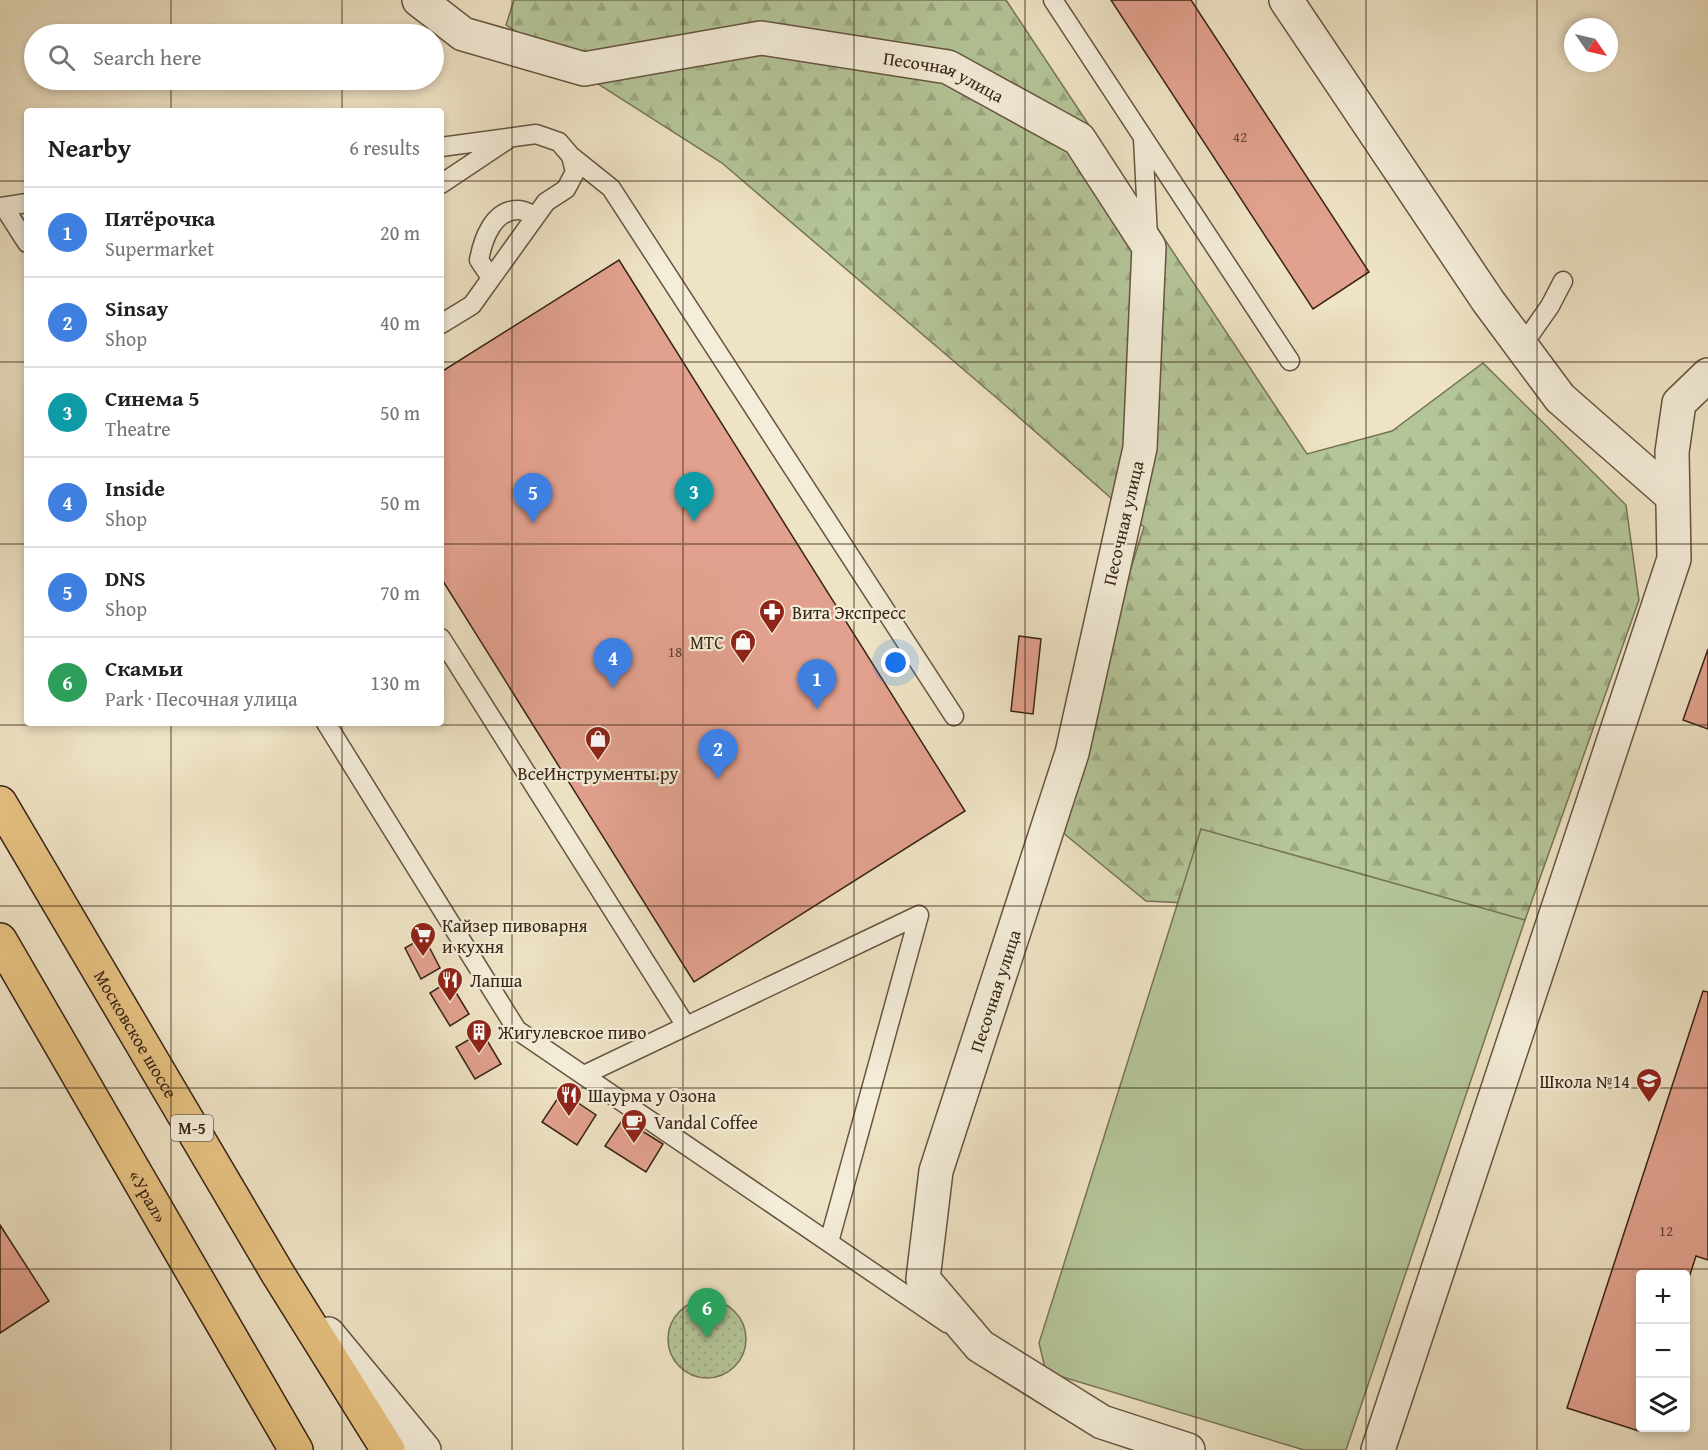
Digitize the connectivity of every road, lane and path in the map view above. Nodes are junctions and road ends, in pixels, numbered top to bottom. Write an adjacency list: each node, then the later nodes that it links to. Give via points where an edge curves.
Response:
1 (419, 0): 13 (street, Песочная улица, via 463,34 584,69 761,38 948,66 1079,139)
2 (1053, 0): 4 (lane)
3 (1286, 0): 17 (street)
4 (1143, 136): 13 (lane); 18 (lane)
5 (510, 137): 6 (lane); 7 (lane, via 536,134 559,142); 8 (lane)
6 (444, 147)
7 (571, 156): 11 (lane, via 574,172 566,189 546,202); 22 (lane, via 610,188)
8 (444, 182)
9 (24, 203): 10 (lane)
10 (2, 207): 12 (lane)
11 (536, 216): 14 (lane); 14 (lane, via 520,209 504,212 493,224 482,242 479,260)
12 (24, 239)
13 (1149, 247): 30 (street, Песочная улица, via 1140,448 1072,753 936,1172 923,1279)
14 (491, 278): 16 (lane, via 471,305)
15 (1563, 281): 17 (lane)
16 (444, 322)
17 (1522, 346): 20 (street, via 1560,398)
18 (1290, 361)
19 (1708, 375): 20 (street, via 1679,403 1672,452)
20 (1672, 496): 35 (street, via 1674,559)
21 (444, 643): 26 (lane)
22 (954, 716)
23 (328, 726): 27 (lane, via 517,1030)
24 (0, 803): 29 (highway, Московское шоссе / М-5)
25 (0, 940): 31 (highway, «Урал»)
26 (686, 1026): 27 (lane); 28 (lane, via 919,915)
27 (584, 1075): 28 (lane)
28 (829, 1242): 30 (lane)
29 (278, 1274): 32 (highway, Московское шоссе / М-5); 33 (street)
30 (981, 1346): 34 (street, Песочная улица, via 1102,1422)
31 (296, 1450)
32 (388, 1450)
33 (424, 1450)
34 (1188, 1450)
35 (1378, 1450)

